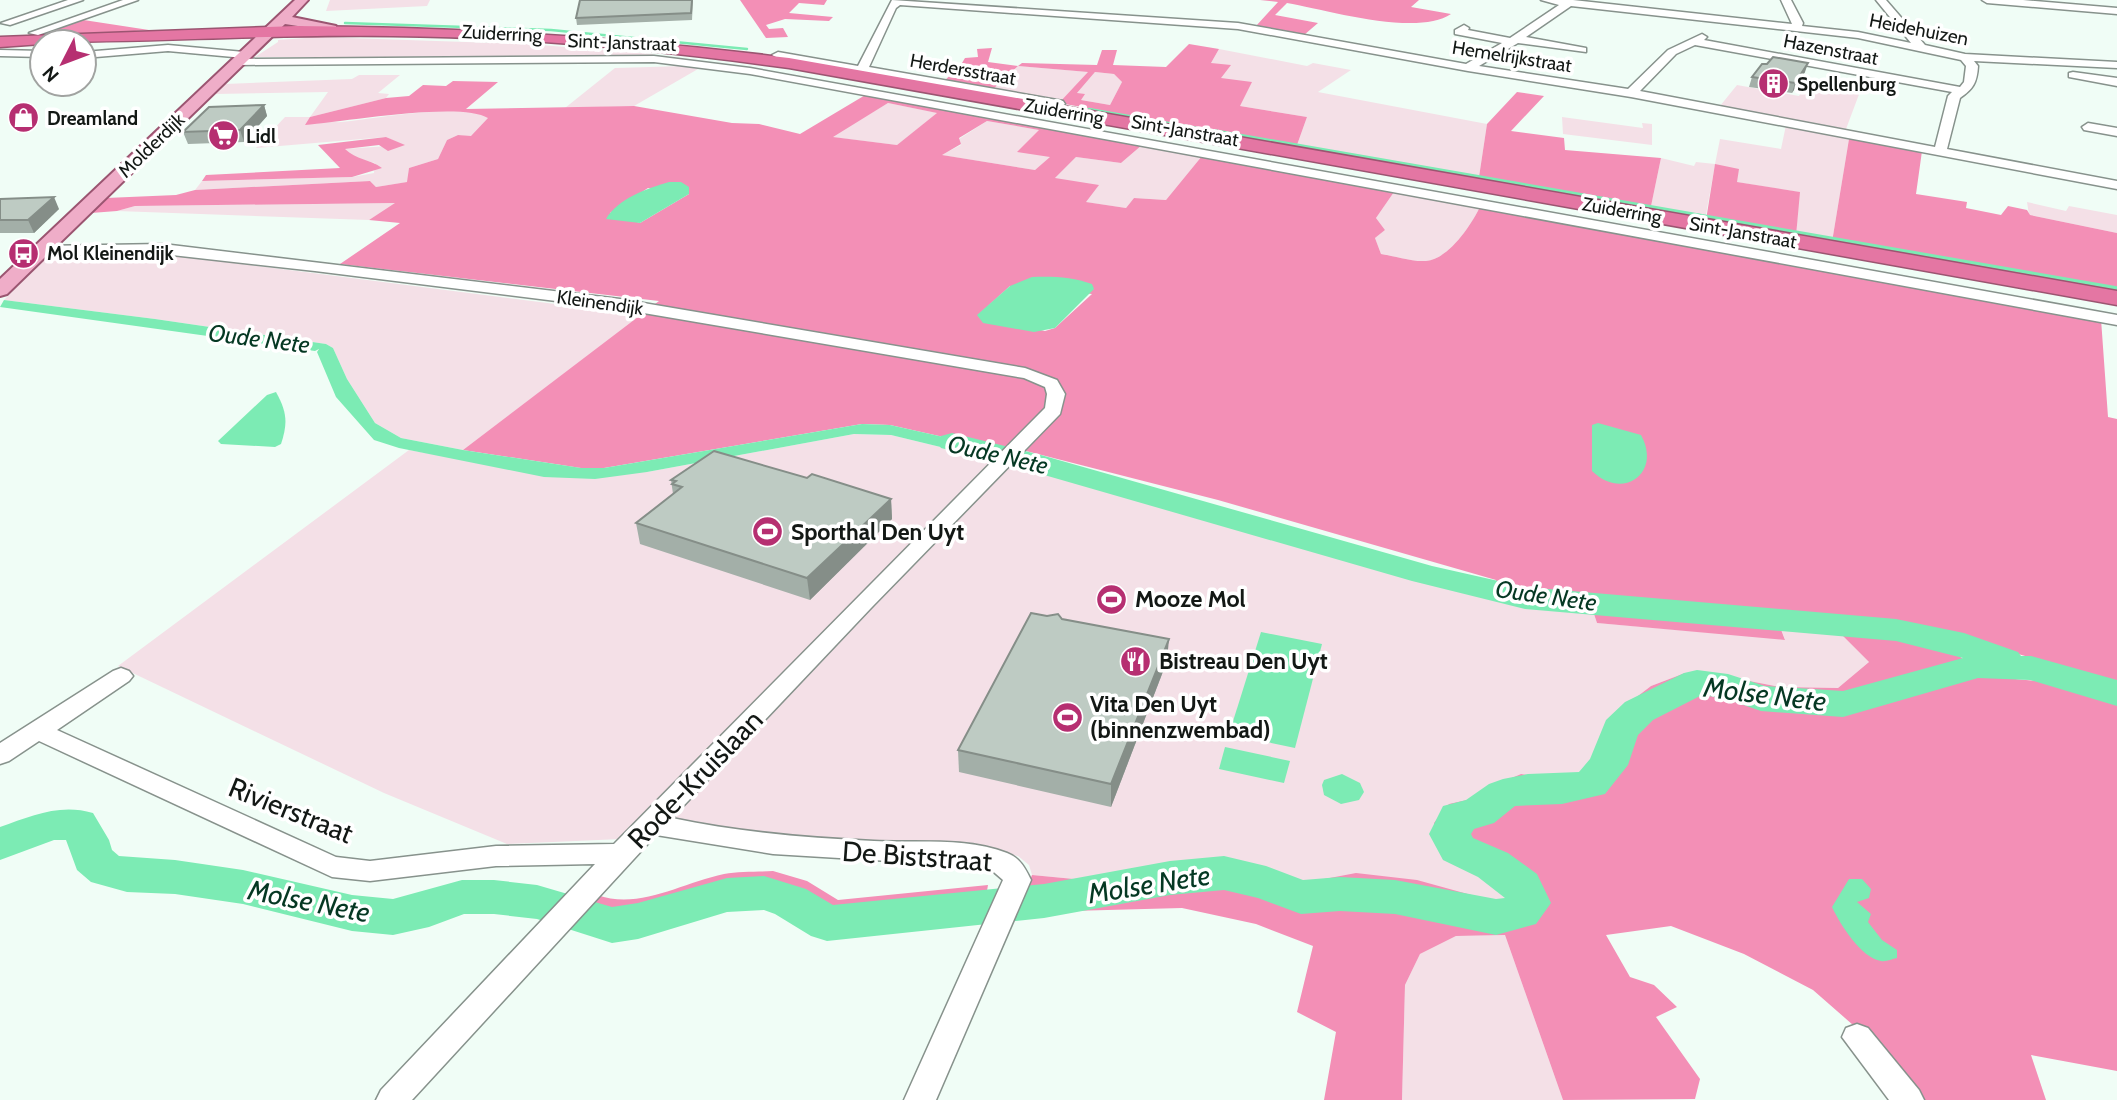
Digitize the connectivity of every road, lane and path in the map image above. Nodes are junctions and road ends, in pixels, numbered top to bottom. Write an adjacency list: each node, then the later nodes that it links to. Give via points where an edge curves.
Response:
1 (78, 0): 11 (street)
2 (132, 0): 12 (street)
3 (302, 0): 13 (main road, Molderdijk)
4 (1547, 0): 9 (street, Heidehuizen)
5 (1786, 0): 15 (street, via 1798,23)
6 (1881, 0): 17 (street)
7 (1987, 0): 10 (street)
8 (899, 1): 32 (street, via 892,6); 38 (street, Hemelrijkstraat, via 1238,26)
9 (1567, 4): 15 (street, Heidehuizen); 23 (street)
10 (2117, 11)
11 (6, 23)
12 (65, 28)
13 (271, 28): 22 (highway, Zuiderring); 25 (highway, Zuiderring); 34 (main road, Molderdijk); 50 (highway, Zuiderring, via 586,38 764,59); 51 (highway, Zuiderring, via 584,44 743,63)
14 (1464, 28): 23 (street, via 1459,32)
15 (1795, 29): 16 (street, Heidehuizen)
16 (1821, 32): 19 (street); 20 (street, Heidehuizen)
17 (1905, 32): 20 (street); 26 (street)
18 (1724, 34): 24 (street)
19 (1737, 34)
20 (1869, 36): 26 (street, Heidehuizen)
21 (28, 41): 25 (highway, Zuiderring)
22 (98, 41)
23 (1514, 41): 27 (street); 38 (street)
24 (1692, 41): 41 (street, Hazenstraat); 42 (street, via 1662,59)
25 (0, 45)
26 (1920, 47): 33 (street, Heidehuizen)
27 (1582, 50)
28 (0, 53): 29 (street)
29 (28, 54)
30 (98, 54): 34 (street, Sint-Janstraat, via 168,48)
31 (778, 55): 35 (street, Herdersstraat)
32 (868, 57): 35 (street, Herdersstraat); 39 (street)
33 (1965, 57): 36 (street, Heidehuizen); 41 (street, via 1972,70)
34 (241, 58): 48 (main road, Molderdijk); 52 (street, Sint-Janstraat, via 654,59 750,71)
35 (799, 58): 39 (street, Herdersstraat)
36 (2003, 60): 37 (street); 40 (street, Heidehuizen)
37 (2117, 65)
38 (1468, 68): 42 (street, Hemelrijkstraat)
39 (862, 69): 43 (street, Herdersstraat)
40 (2117, 82)
41 (1964, 92): 46 (street, via 1954,96)
42 (1631, 93): 46 (street, Hemelrijkstraat)
43 (1059, 104)
44 (2088, 127): 45 (street)
45 (2117, 132)
46 (1940, 152): 47 (street, Hemelrijkstraat)
47 (2117, 185)
48 (41, 251): 49 (main road, Molderdijk); 53 (street, Kleinendijk, via 163,249 593,300 1038,376 1056,389 1054,410)
49 (0, 290)
50 (2117, 298)
51 (2117, 309)
52 (2117, 320)
53 (1008, 457): 57 (street, Rode-Kruislaan)
54 (121, 676): 55 (street)
55 (37, 731): 56 (street); 58 (street, Rivierstraat, via 332,867 370,870 496,856)
56 (0, 755)
57 (652, 824): 58 (street, Rode-Kruislaan); 61 (street, De Biststraat, via 717,839 978,855 1011,866 1017,880)
58 (621, 855): 60 (street, Rode-Kruislaan)
59 (1857, 1037): 62 (street)
60 (392, 1100)
61 (919, 1100)
62 (1908, 1100)

